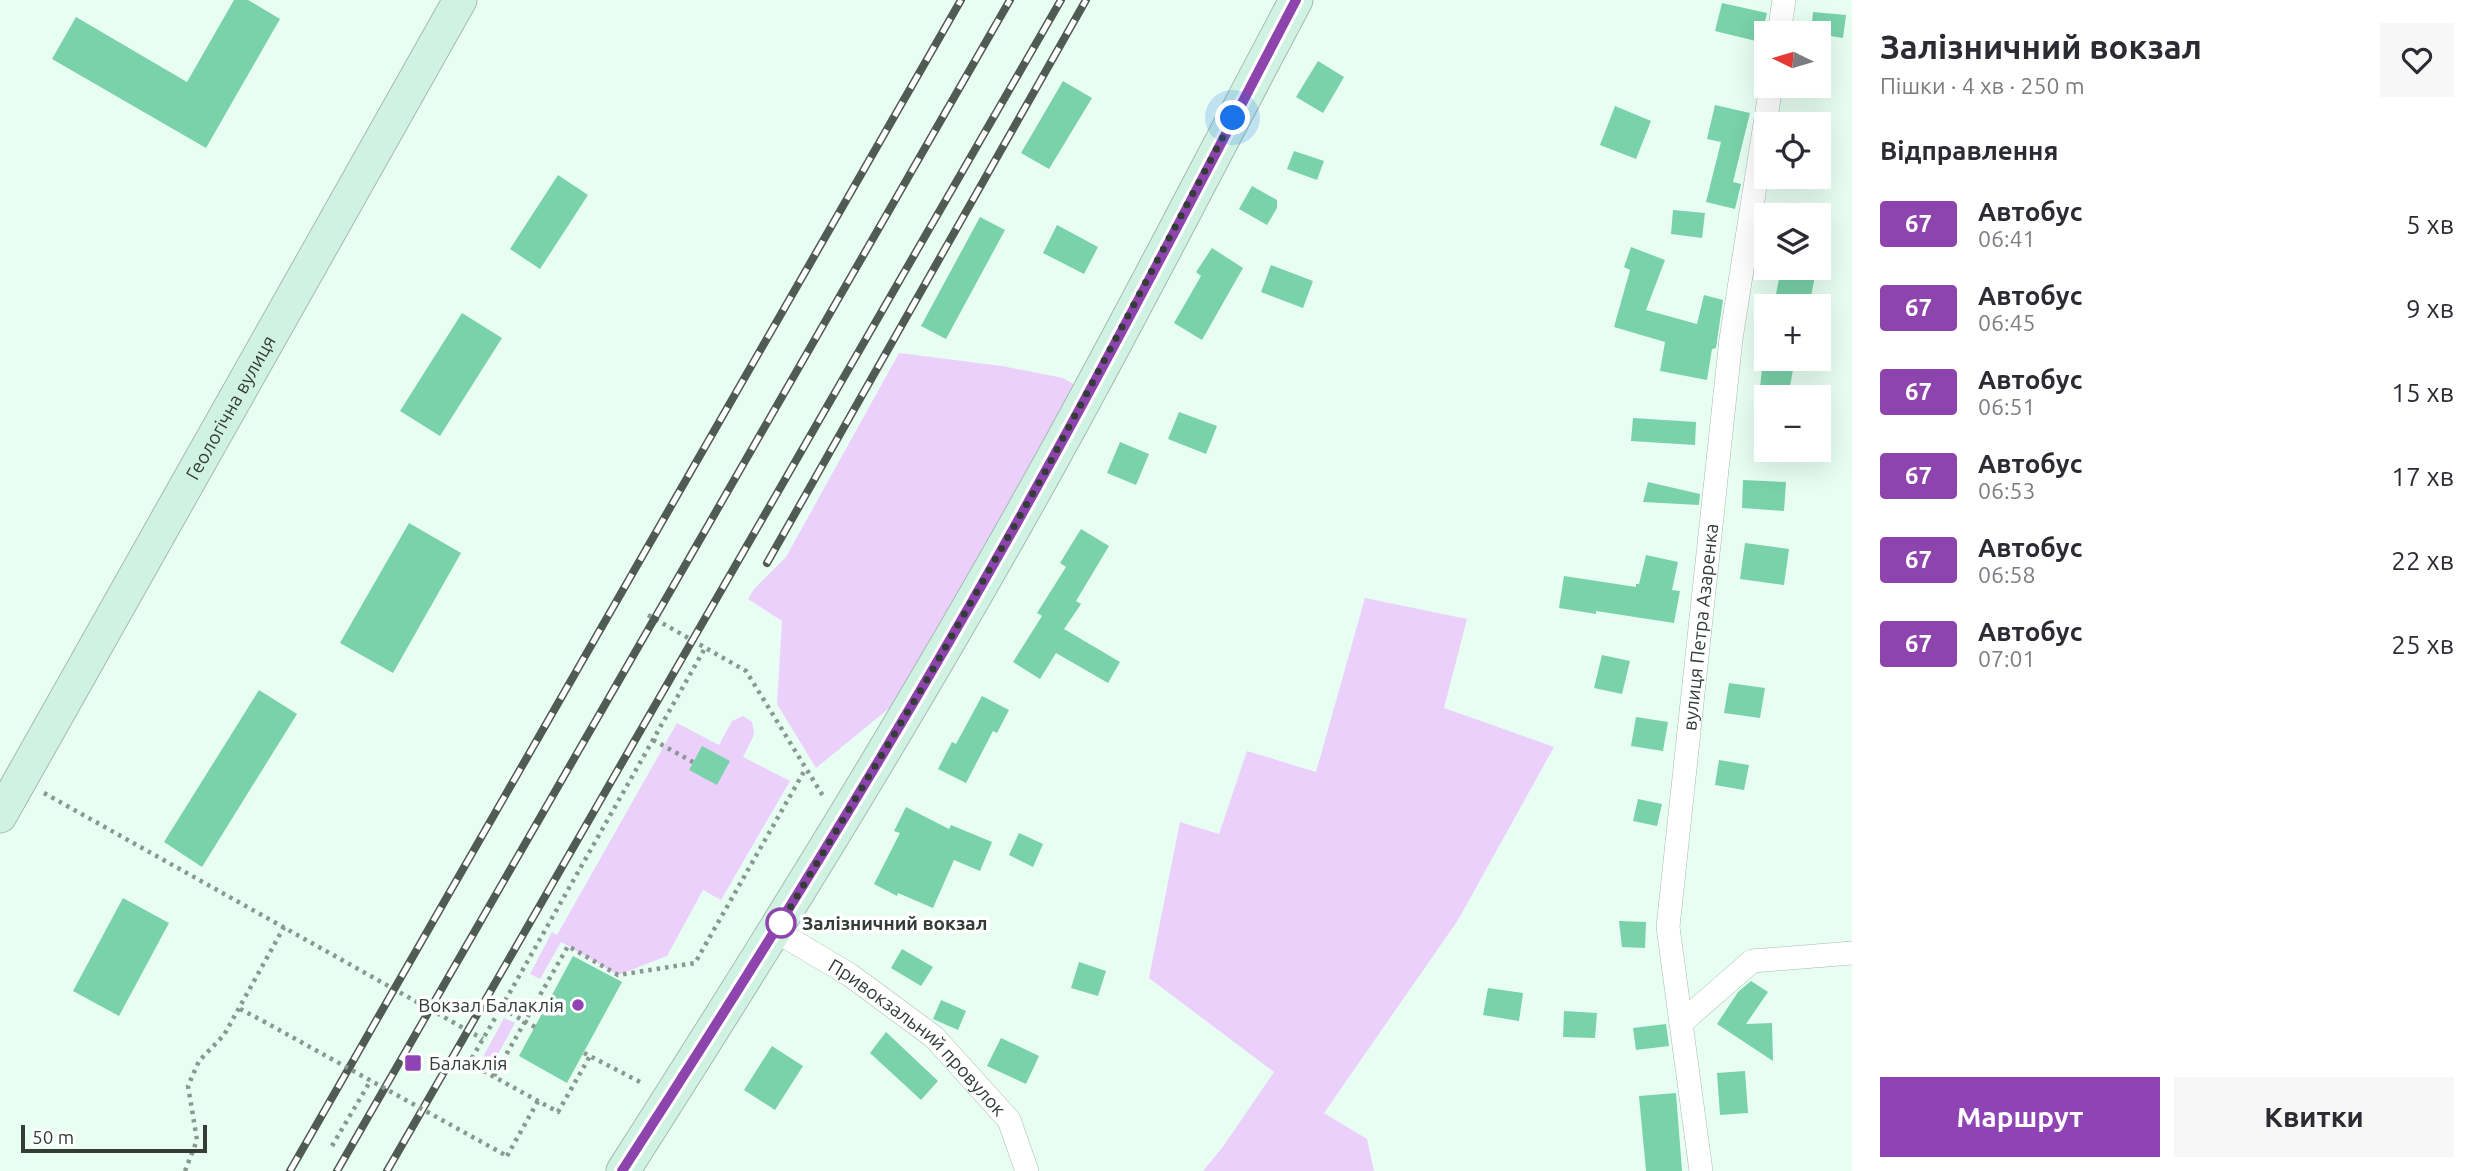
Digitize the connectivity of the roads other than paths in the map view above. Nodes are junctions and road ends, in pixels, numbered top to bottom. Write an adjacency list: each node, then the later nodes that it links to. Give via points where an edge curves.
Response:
1 (460, 0): 6 (street, Геологічна вулиця)
2 (1296, 0): 7 (street, via 1045,472)
3 (1784, 0): 4 (street)
4 (1781, 21)
5 (1769, 98): 9 (street, вулиця Петра Азаренка, via 1731,339 1668,927)
6 (0, 816)
7 (776, 931): 10 (street); 11 (street, Привокзальний провулок, via 850,975 934,1037 1009,1120)
8 (1852, 953): 9 (street, via 1752,961)
9 (1681, 1023): 12 (street, вулиця Петра Азаренка)
10 (622, 1171)
11 (1027, 1171)
12 (1700, 1171)

